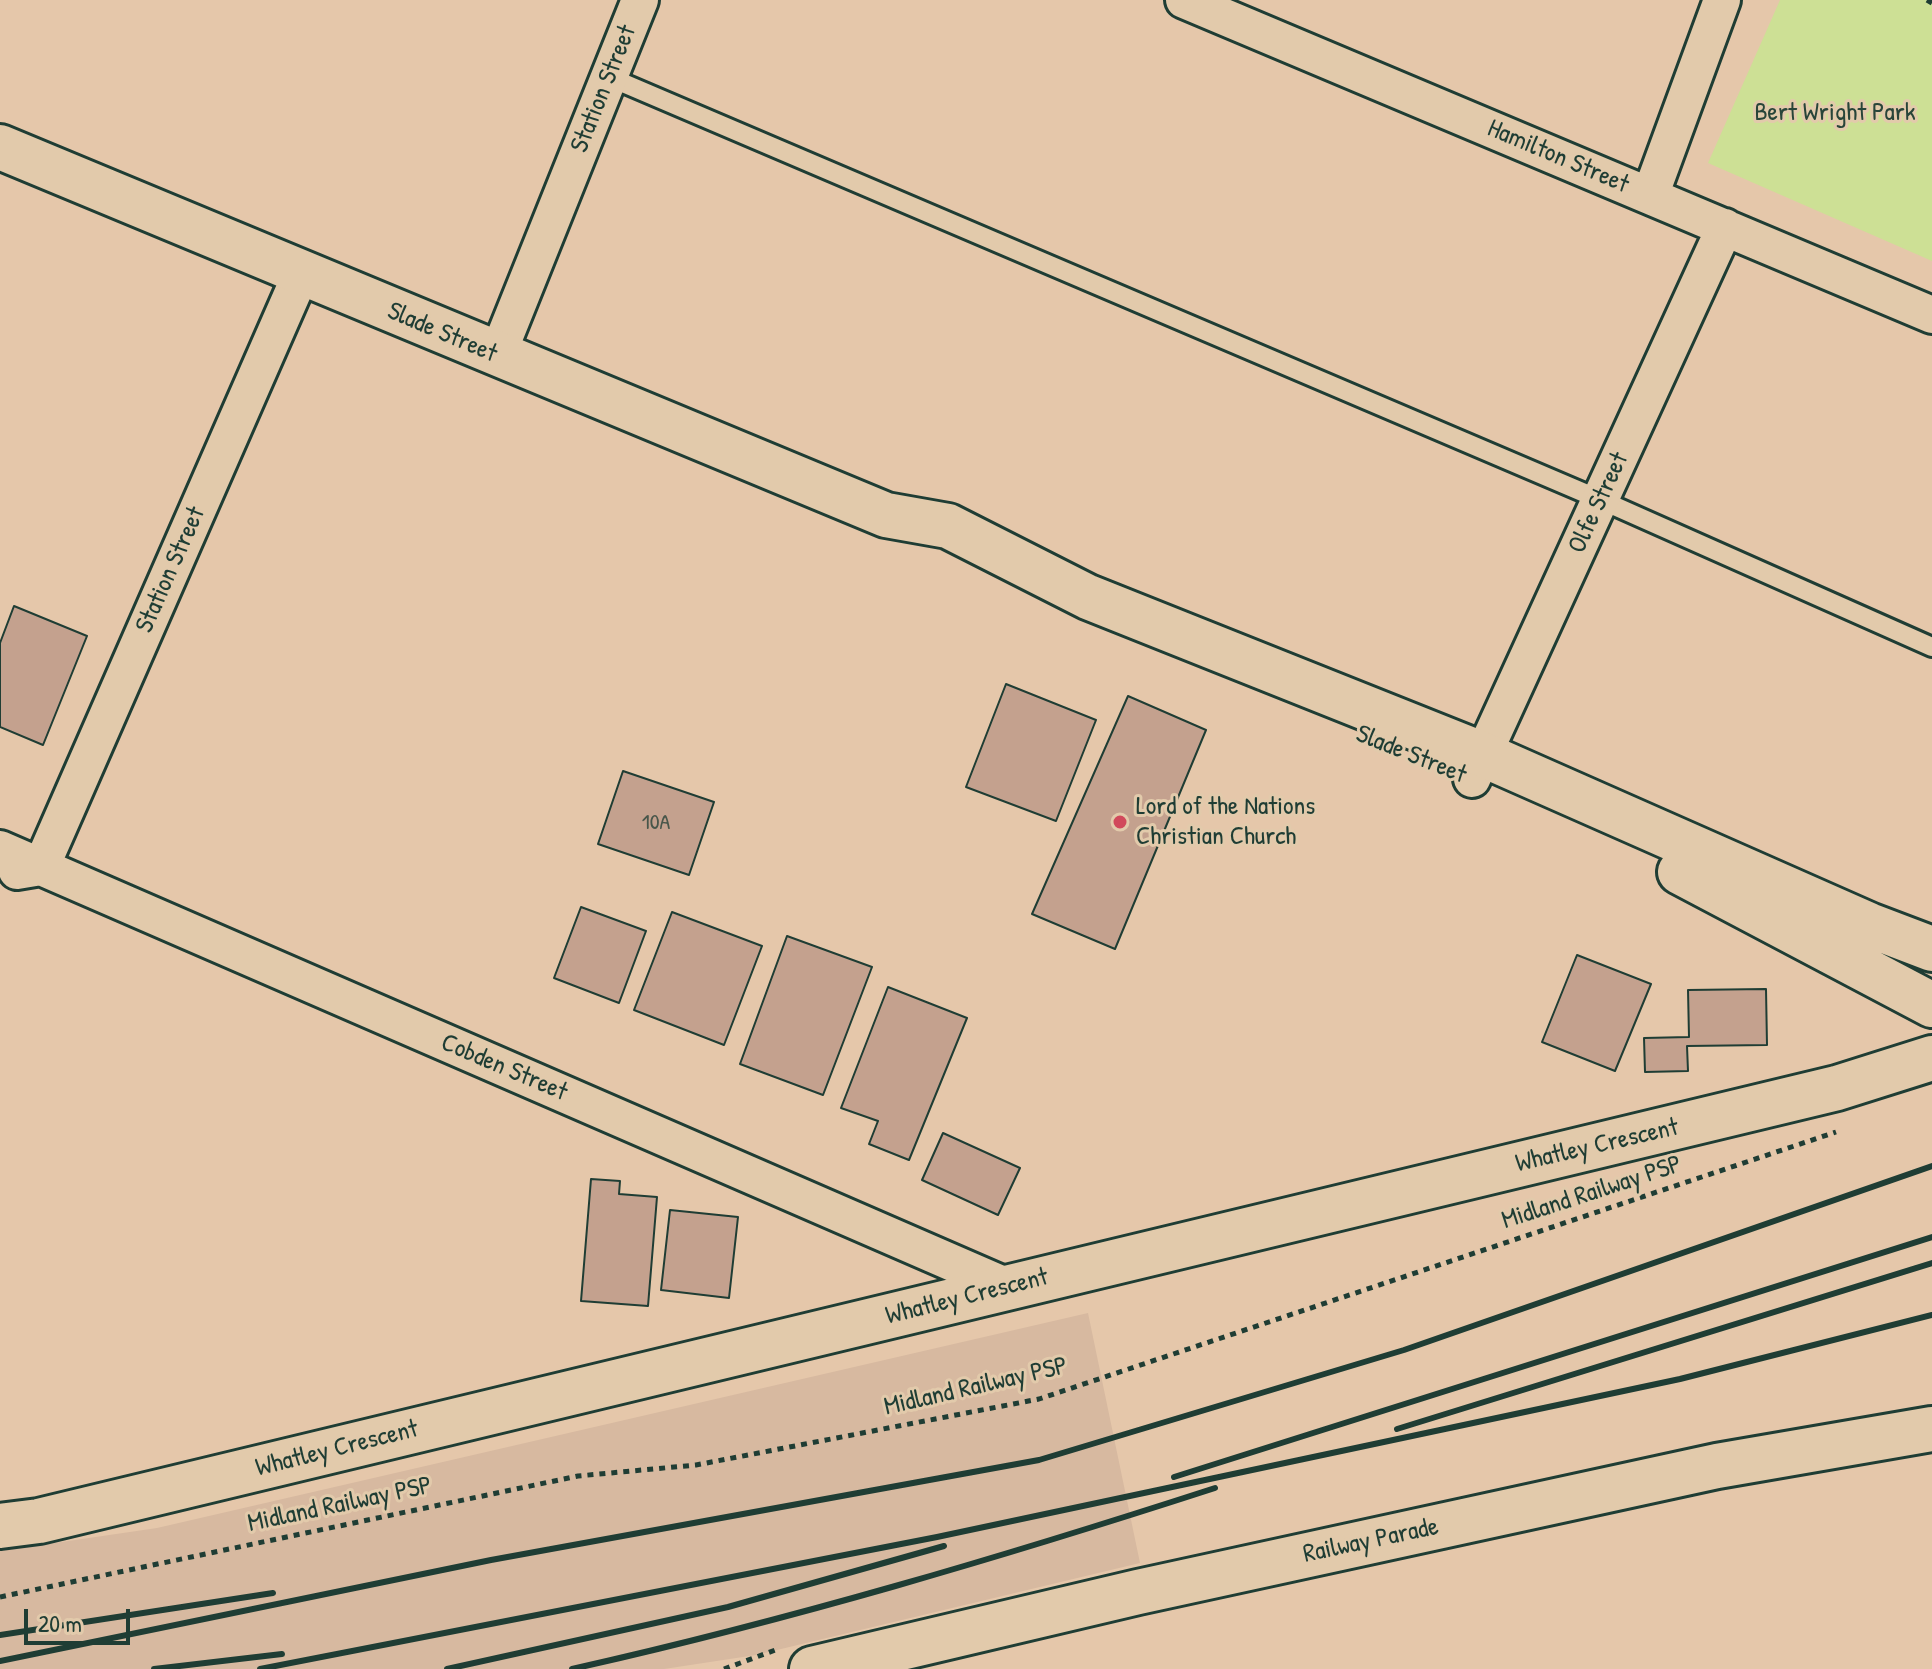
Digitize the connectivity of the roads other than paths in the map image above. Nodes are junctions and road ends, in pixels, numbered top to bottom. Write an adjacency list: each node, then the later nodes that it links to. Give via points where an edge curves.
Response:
1 (640, 0): 4 (street, Station Street)
2 (1184, 0): 6 (street, Hamilton Street)
3 (1722, 0): 6 (street)
4 (609, 77): 10 (street, Station Street); 11 (lane)
5 (0, 147): 8 (street, Slade Street)
6 (1650, 196): 7 (street, Hamilton Street)
7 (1725, 227): 9 (street, Hamilton Street); 11 (street, Olfe Street)
8 (301, 274): 10 (street, Slade Street); 15 (street, Station Street)
9 (1932, 315)
10 (497, 356): 13 (street, Slade Street, via 886,515 935,551 1171,657)
11 (1601, 500): 12 (lane); 13 (street, Olfe Street)
12 (1932, 647)
13 (1478, 767): 17 (street, Slade Street); 18 (street, Slade Street)
14 (0, 849): 15 (street, Cobden Street)
15 (41, 867): 16 (street); 20 (street, Cobden Street)
16 (0, 874)
17 (1932, 949)
18 (1932, 1005)
19 (1932, 1058): 20 (street, Whatley Crescent, via 1837,1088)
20 (1008, 1287): 22 (street, Whatley Crescent, via 39,1521)
21 (1932, 1429): 23 (street, Railway Parade, via 1717,1466)
22 (0, 1526)
23 (812, 1669)

